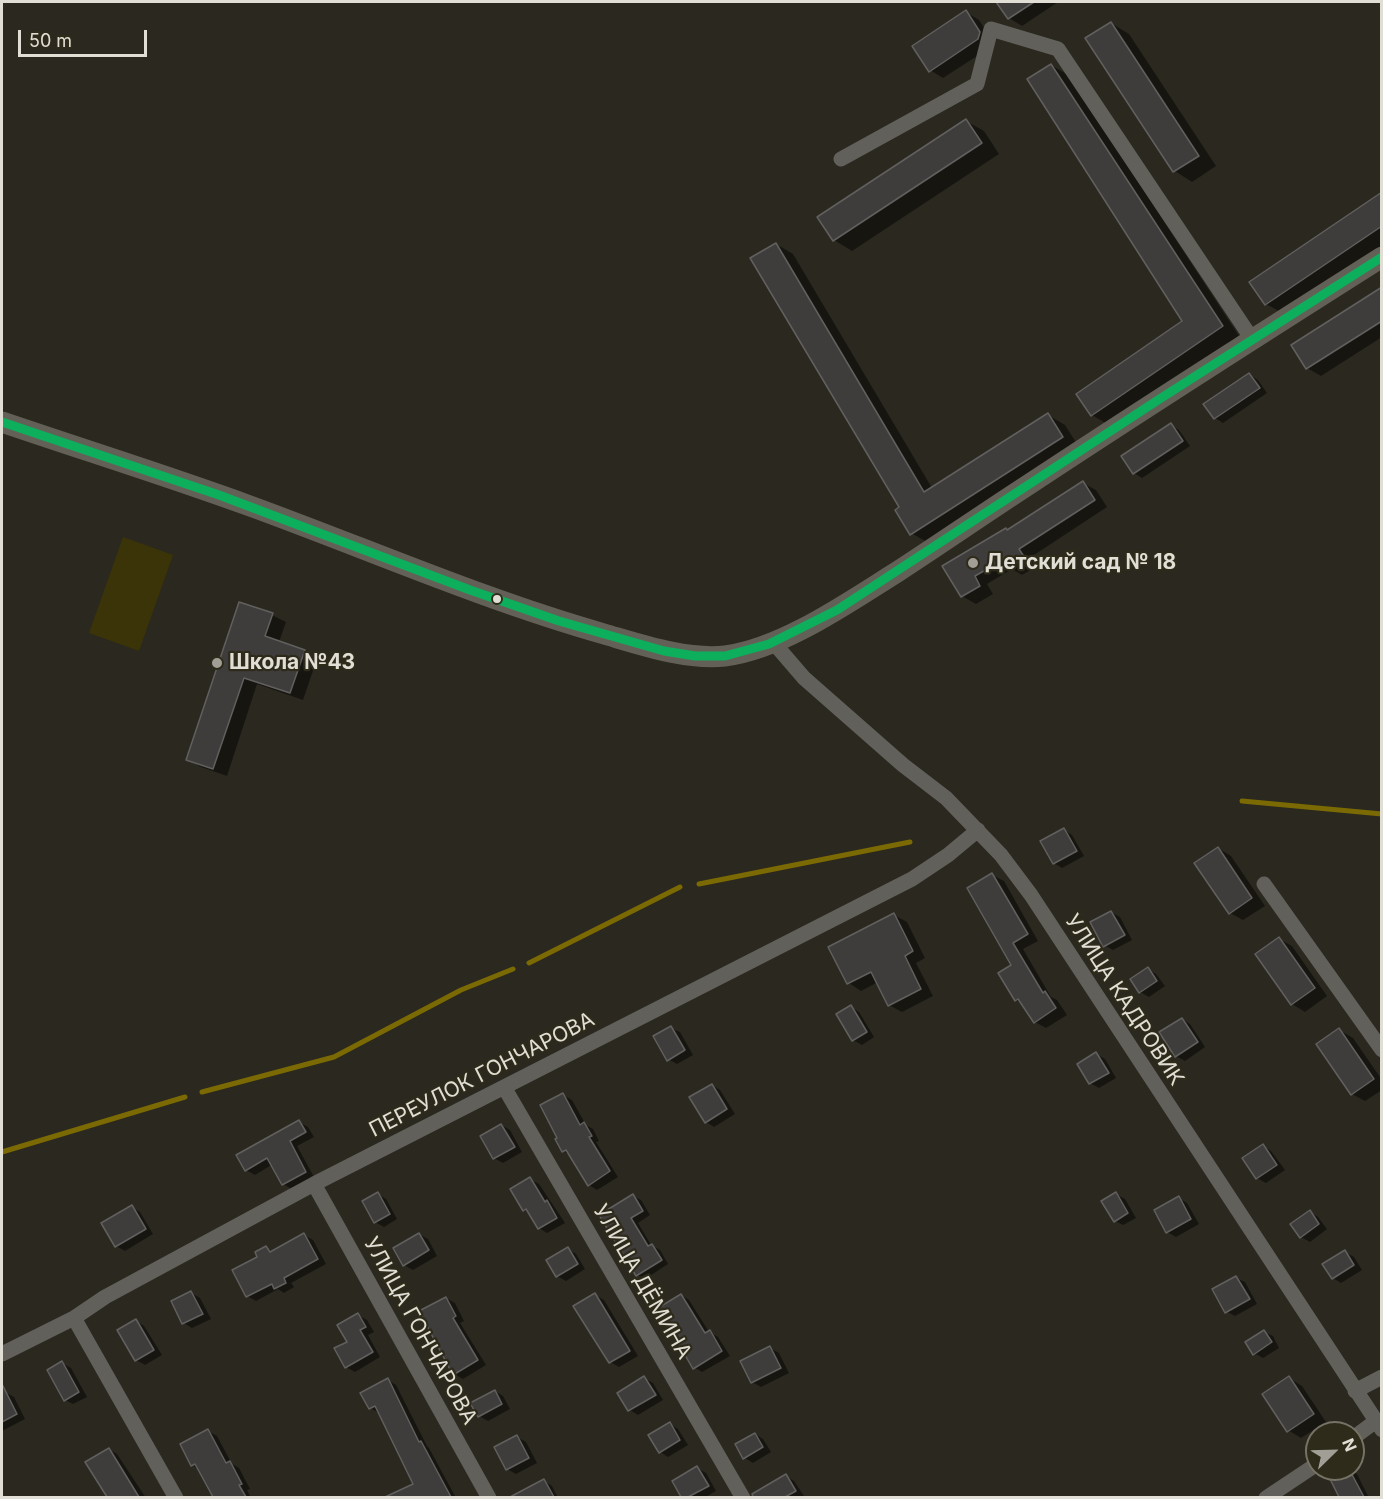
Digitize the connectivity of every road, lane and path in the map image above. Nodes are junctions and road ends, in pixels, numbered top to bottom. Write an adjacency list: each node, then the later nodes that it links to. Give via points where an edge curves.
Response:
1 (841, 159): 3 (street, via 977,84 991,29 1058,49)
2 (1382, 257): 3 (main road)
3 (1252, 339): 5 (main road, via 858,597)
4 (2, 422): 5 (main road, via 247,505 483,595 634,643 682,653 724,656)
5 (773, 642): 6 (street, УЛИЦА КАДРОВИК, via 804,678 946,798)
6 (978, 830): 9 (street, ПЕРЕУЛОК ГОНЧАРОВА, via 912,879); 14 (street, УЛИЦА КАДРОВИК, via 1031,895)
7 (1264, 884): 8 (street)
8 (1382, 1050)
9 (504, 1087): 10 (street, ПЕРЕУЛОК ГОНЧАРОВА); 20 (street, УЛИЦА ДЁМИНА)
10 (314, 1184): 11 (street, ПЕРЕУЛОК ГОНЧАРОВА, via 105,1297); 19 (street, УЛИЦА ГОНЧАРОВА)
11 (74, 1318): 12 (street, ПЕРЕУЛОК ГОНЧАРОВА); 18 (street)
12 (2, 1354)
13 (1382, 1377): 14 (street)
14 (1355, 1391): 15 (street, УЛИЦА КАДРОВИК)
15 (1379, 1426): 16 (street)
16 (1365, 1432)
17 (1305, 1472): 21 (street)
18 (176, 1497)
19 (489, 1497)
20 (743, 1497)
21 (1266, 1497)

